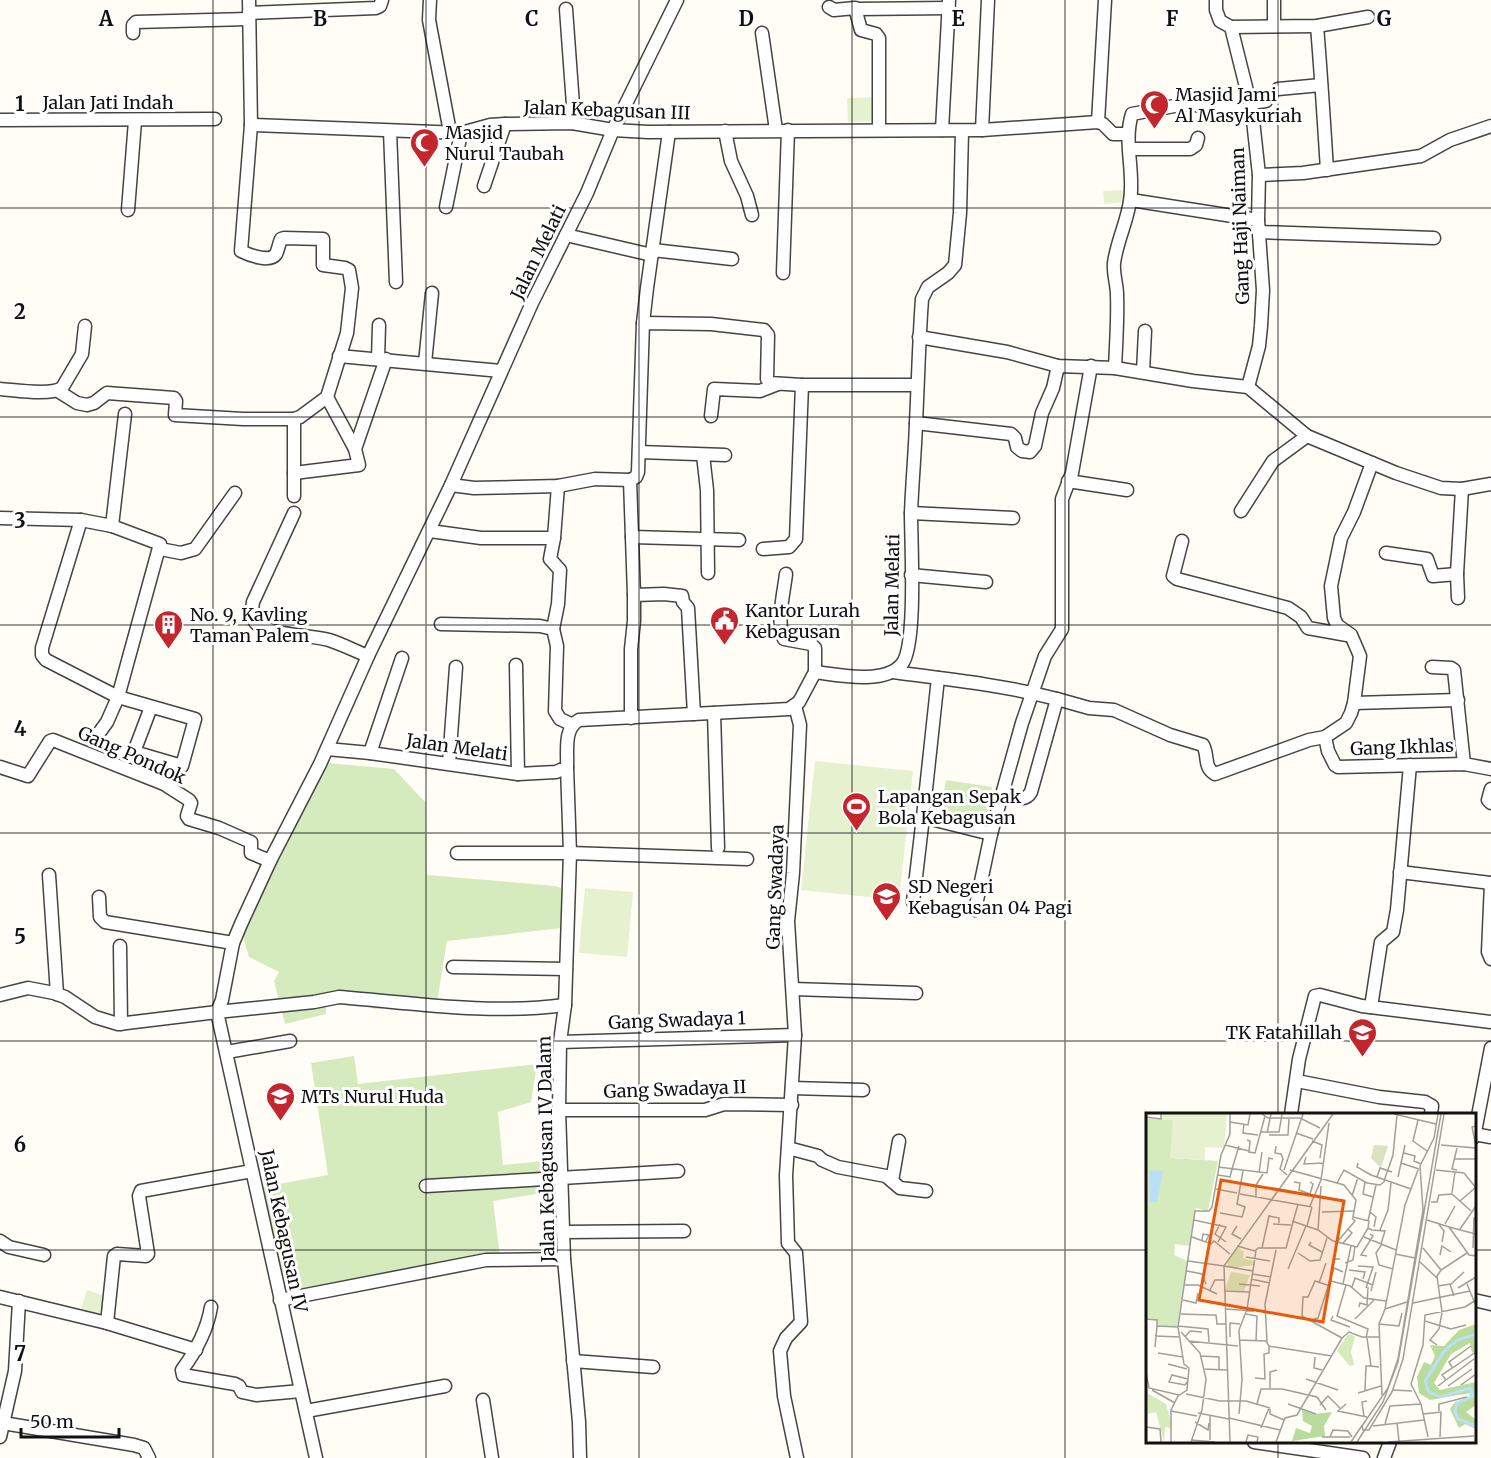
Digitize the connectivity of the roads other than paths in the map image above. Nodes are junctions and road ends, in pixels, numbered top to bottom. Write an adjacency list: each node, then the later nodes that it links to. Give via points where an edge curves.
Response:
1 (382, 0): 12 (street, via 376,8)
2 (430, 0): 39 (street, via 429,20)
3 (677, 0): 32 (street, Jalan Melati)
4 (988, 0): 35 (street)
5 (1105, 0): 26 (street)
6 (1216, 0): 16 (street, Gang Haji Naiman, via 1220,21)
7 (1274, 0): 14 (street)
8 (949, 4): 11 (street); 34 (street)
9 (829, 7): 11 (street)
10 (566, 9): 27 (street)
11 (856, 9): 31 (street, via 861,30 876,34 880,41)
12 (249, 11): 17 (street, via 136,22); 29 (street)
13 (1368, 17): 15 (street)
14 (1274, 26): 15 (street); 16 (street)
15 (1317, 26): 19 (street)
16 (1231, 27): 22 (street, Gang Haji Naiman)
17 (133, 33)
18 (762, 33): 33 (street)
19 (1321, 86): 20 (street); 44 (street)
20 (1278, 90)
21 (1266, 101): 22 (street)
22 (1251, 107): 41 (street, via 1185,104 1135,113); 45 (street, Gang Haji Naiman)
23 (215, 119): 25 (street, Jalan Jati Indah)
24 (0, 120): 25 (street, Jalan Jati Indah)
25 (135, 121): 49 (street)
26 (1098, 122): 35 (street, Jalan Kebagusan III); 41 (street, via 1113,134)
27 (572, 123): 28 (street, Jalan Kebagusan III); 32 (street, Jalan Kebagusan III)
28 (506, 124): 39 (street, Jalan Kebagusan III); 46 (street)
29 (251, 125): 36 (street, Jalan Kebagusan III); 64 (street, via 241,251 272,258 284,237 323,239 323,265 345,268 351,283 349,325)
30 (1491, 126): 44 (street, via 1450,140 1421,156)
31 (879, 129): 33 (street, Jalan Kebagusan III); 34 (street, Jalan Kebagusan III)
32 (613, 130): 40 (street, Jalan Kebagusan III); 52 (street, Jalan Melati)
33 (782, 130): 37 (street, Jalan Kebagusan III); 56 (street)
34 (942, 130): 38 (street, Jalan Kebagusan III)
35 (982, 130): 38 (street, Jalan Kebagusan III)
36 (390, 131): 39 (street, Jalan Kebagusan III); 57 (street)
37 (725, 131): 40 (street, Jalan Kebagusan III); 50 (street, via 731,161)
38 (962, 131): 63 (street, Jalan Melati, via 955,265 925,292)
39 (456, 132): 48 (street)
40 (669, 132): 54 (street)
41 (1128, 134): 43 (street)
42 (1198, 138): 43 (street, via 1196,146 1190,149)
43 (1131, 150): 47 (street)
44 (1327, 170): 45 (street)
45 (1259, 175): 51 (street, Gang Haji Naiman)
46 (484, 186)
47 (1131, 200): 51 (street); 69 (street, via 1114,266)
48 (446, 207)
49 (128, 210)
50 (752, 215)
51 (1259, 226): 53 (street); 75 (street, Gang Haji Naiman, via 1261,326)
52 (566, 235): 54 (street); 70 (street, Jalan Melati)
53 (1434, 238)
54 (652, 253): 55 (street); 59 (street)
55 (732, 259)
56 (783, 273)
57 (396, 282)
58 (432, 293): 66 (street)
59 (644, 323): 72 (street, via 764,330 768,335 766,379); 85 (street)
60 (379, 325): 65 (street)
61 (85, 326): 77 (street, via 82,354)
62 (1145, 331): 71 (street)
63 (919, 337): 67 (street, via 1007,352); 74 (street, Jalan Melati)
64 (339, 356): 65 (street); 78 (street)
65 (382, 359): 66 (street); 84 (street)
66 (425, 363): 70 (street)
67 (1058, 366): 68 (street); 82 (street, via 1030,452 1017,447 1011,434)
68 (1091, 366): 69 (street); 91 (street)
69 (1115, 368): 71 (street)
70 (501, 370): 93 (street, Jalan Melati)
71 (1143, 372): 75 (street)
72 (779, 383): 73 (street); 80 (street, via 760,391 714,389)
73 (802, 385): 74 (street); 113 (street, via 796,539 789,547)
74 (917, 385): 82 (street, Jalan Melati)
75 (1248, 387): 83 (street)
76 (0, 389): 77 (street)
77 (58, 391): 81 (street, via 87,405 110,393 174,399 175,415)
78 (327, 397): 81 (street); 84 (street)
79 (125, 414): 105 (street)
80 (711, 416)
81 (294, 419): 89 (street)
82 (916, 423): 101 (street, Jalan Melati)
83 (1303, 432): 88 (street); 99 (street, via 1273,461)
84 (355, 449): 89 (street, via 358,466)
85 (639, 452): 86 (street); 90 (street, via 638,472)
86 (703, 455): 87 (street); 109 (street)
87 (725, 455)
88 (1372, 463): 95 (street, via 1441,488); 124 (street, via 1341,538 1331,586 1334,618)
89 (294, 473): 98 (street)
90 (630, 480): 94 (street, via 595,478); 107 (street)
91 (1068, 481): 96 (street); 133 (street, via 1062,499 1063,621)
92 (1491, 484): 95 (street)
93 (451, 485): 94 (street); 106 (street, Jalan Melati)
94 (558, 486): 108 (street)
95 (1461, 489): 117 (street)
96 (1127, 490)
97 (235, 493): 112 (street, via 195,549 181,553)
98 (294, 496)
99 (1241, 511)
100 (294, 513): 125 (street, via 253,602 253,619 273,630 332,641)
101 (911, 513): 103 (street); 118 (street, Jalan Melati)
102 (0, 518): 104 (street)
103 (1013, 518)
104 (81, 520): 105 (street); 134 (street, via 42,655)
105 (112, 526): 112 (street, via 156,542)
106 (430, 531): 108 (street, via 481,538); 125 (street, Jalan Melati)
107 (632, 537): 109 (street); 120 (street)
108 (554, 538): 123 (street, via 550,559 560,573)
109 (707, 539): 110 (street); 115 (street)
110 (739, 540)
111 (1182, 541): 124 (street, via 1173,576 1177,579 1288,608 1308,628)
112 (160, 549): 134 (street)
113 (763, 549)
114 (1386, 553): 117 (street, via 1427,559 1433,576)
115 (708, 573)
116 (786, 574): 130 (street, via 781,633 784,639 815,648)
117 (1457, 574): 121 (street)
118 (911, 575): 119 (street); 131 (street, Jalan Melati, via 908,650 903,663)
119 (986, 582)
120 (634, 595): 141 (street, via 682,596 688,608); 142 (street)
121 (1458, 598)
122 (441, 624): 123 (street)
123 (553, 629): 143 (street, via 557,646 555,711 560,719)
124 (1351, 635): 137 (street, via 1360,656)
125 (368, 656): 146 (street, Jalan Melati)
126 (402, 658): 147 (street)
127 (516, 665): 154 (street)
128 (456, 667): 148 (street)
129 (1432, 668): 136 (street, Gang Ikhlas, via 1454,670)
130 (815, 672): 131 (street, via 855,677); 138 (street)
131 (893, 672): 132 (street)
132 (938, 678): 133 (street); 156 (street)
133 (1032, 693): 135 (street); 155 (street)
134 (118, 697): 139 (street); 144 (street)
135 (1057, 699): 145 (street, via 1114,710 1203,746 1210,771 1215,774); 155 (street, via 1031,792 1022,799)
136 (1458, 699): 137 (street); 149 (street, Gang Ikhlas)
137 (1354, 703): 145 (street, via 1346,723)
138 (795, 706): 140 (street); 174 (street, Gang Swadaya, via 800,725 788,921)
139 (151, 707): 139 (street, via 195,719 182,766 134,752)
140 (714, 713): 141 (street); 158 (street)
141 (694, 714): 142 (street)
142 (631, 717): 143 (street, via 579,720)
143 (571, 724): 152 (street)
144 (99, 733)
145 (1325, 737): 150 (street, Gang Ikhlas, via 1336,766)
146 (327, 749): 147 (street, Jalan Melati); 162 (street, Jalan Melati)
147 (370, 753): 148 (street, Jalan Melati)
148 (449, 763): 154 (street, Jalan Melati)
149 (1464, 764): 150 (street, Gang Ikhlas); 153 (street, Gang Ikhlas)
150 (1410, 765): 163 (street)
151 (0, 767): 162 (street, Gang Pondok, via 28,776 53,740 164,784 189,800 189,819 242,837 250,842 251,853)
152 (567, 767): 154 (street, Jalan Melati, via 555,772); 160 (street, Jalan Kebagusan IV Dalam)
153 (1491, 768)
154 (518, 774)
155 (1004, 795): 157 (street)
156 (923, 817): 157 (street); 167 (street)
157 (991, 834): 168 (street)
158 (718, 848)
159 (457, 853): 160 (street)
160 (570, 853): 161 (street); 173 (street, Jalan Kebagusan IV Dalam)
161 (747, 859)
162 (270, 861): 169 (street)
163 (1400, 872): 165 (street); 179 (street, via 1394,930 1381,942)
164 (50, 875): 176 (street)
165 (1491, 883): 171 (street)
166 (99, 897): 169 (street, via 100,917 105,922)
167 (913, 902)
168 (975, 910)
169 (233, 943): 180 (street)
170 (120, 946): 182 (street)
171 (1491, 959)
172 (453, 967): 173 (street)
173 (566, 969): 178 (street, Jalan Kebagusan IV Dalam)
174 (793, 989): 175 (street); 183 (street, Gang Swadaya)
175 (916, 993)
176 (57, 994): 177 (street, via 28,988); 182 (street, via 95,1017)
177 (0, 995)
178 (565, 1005): 180 (street, via 487,1009 339,997); 185 (street, Jalan Kebagusan IV Dalam)
179 (1371, 1007): 181 (street); 188 (street, via 1315,996)
180 (217, 1012): 182 (street); 186 (street, Jalan Kebagusan IV)
181 (1491, 1022)
182 (121, 1024)
183 (795, 1035): 185 (street, Gang Swadaya 1); 189 (street, Gang Swadaya)
184 (290, 1041): 186 (street)
185 (560, 1042): 192 (street, Jalan Kebagusan IV Dalam)
186 (227, 1052): 200 (street, Jalan Kebagusan IV)
187 (1490, 1053): 195 (street)
188 (1297, 1081): 193 (street); 194 (street, via 1425,1102 1432,1106)
189 (792, 1088): 190 (street); 191 (street, Gang Swadaya)
190 (863, 1090)
191 (792, 1106): 192 (street, Gang Swadaya II, via 724,1104 705,1110); 199 (street, Gang Swadaya)
192 (560, 1110): 202 (street, Jalan Kebagusan IV Dalam)
193 (1291, 1113)
194 (1431, 1113)
195 (1476, 1130)
196 (1476, 1135): 197 (street)
197 (1491, 1137)
198 (899, 1141): 203 (street)
199 (788, 1148): 203 (street); 233 (street, Gang Swadaya, via 786,1218 788,1243 796,1253 801,1322 780,1351 784,1396)
200 (252, 1171): 212 (street, Jalan Kebagusan IV); 217 (street, via 141,1191 148,1254 114,1256)
201 (678, 1171): 202 (street)
202 (563, 1176): 204 (street); 206 (street, Jalan Kebagusan IV Dalam)
203 (892, 1181): 205 (street, via 900,1188)
204 (426, 1186)
205 (926, 1191)
206 (564, 1232): 207 (street); 210 (street, Jalan Kebagusan IV Dalam)
207 (684, 1232)
208 (0, 1241): 209 (street)
209 (44, 1255)
210 (564, 1259): 212 (street, via 486,1260); 219 (street, Jalan Kebagusan IV Dalam)
211 (0, 1297): 214 (street)
212 (280, 1300): 222 (street, Jalan Kebagusan IV)
213 (1476, 1300): 215 (street)
214 (19, 1301): 217 (street); 225 (street, via 15,1371)
215 (1491, 1304)
216 (211, 1307): 218 (street)
217 (107, 1323): 218 (street)
218 (196, 1350): 222 (street, via 182,1370 183,1375 237,1384 242,1392 256,1395)
219 (573, 1361): 220 (street); 232 (street, Jalan Kebagusan IV Dalam)
220 (653, 1367)
221 (445, 1386): 224 (street)
222 (301, 1391): 224 (street, Jalan Kebagusan IV)
223 (483, 1400): 231 (street)
224 (306, 1411): 230 (street, Jalan Kebagusan IV)
225 (3, 1423): 226 (street); 229 (street, via 134,1445 144,1448)
226 (0, 1437)
227 (1261, 1443): 234 (street)
228 (1390, 1443): 235 (street)
229 (150, 1458)
230 (316, 1458)
231 (492, 1458)
232 (580, 1458)
233 (797, 1458)
234 (1363, 1458)
235 (1384, 1458)

